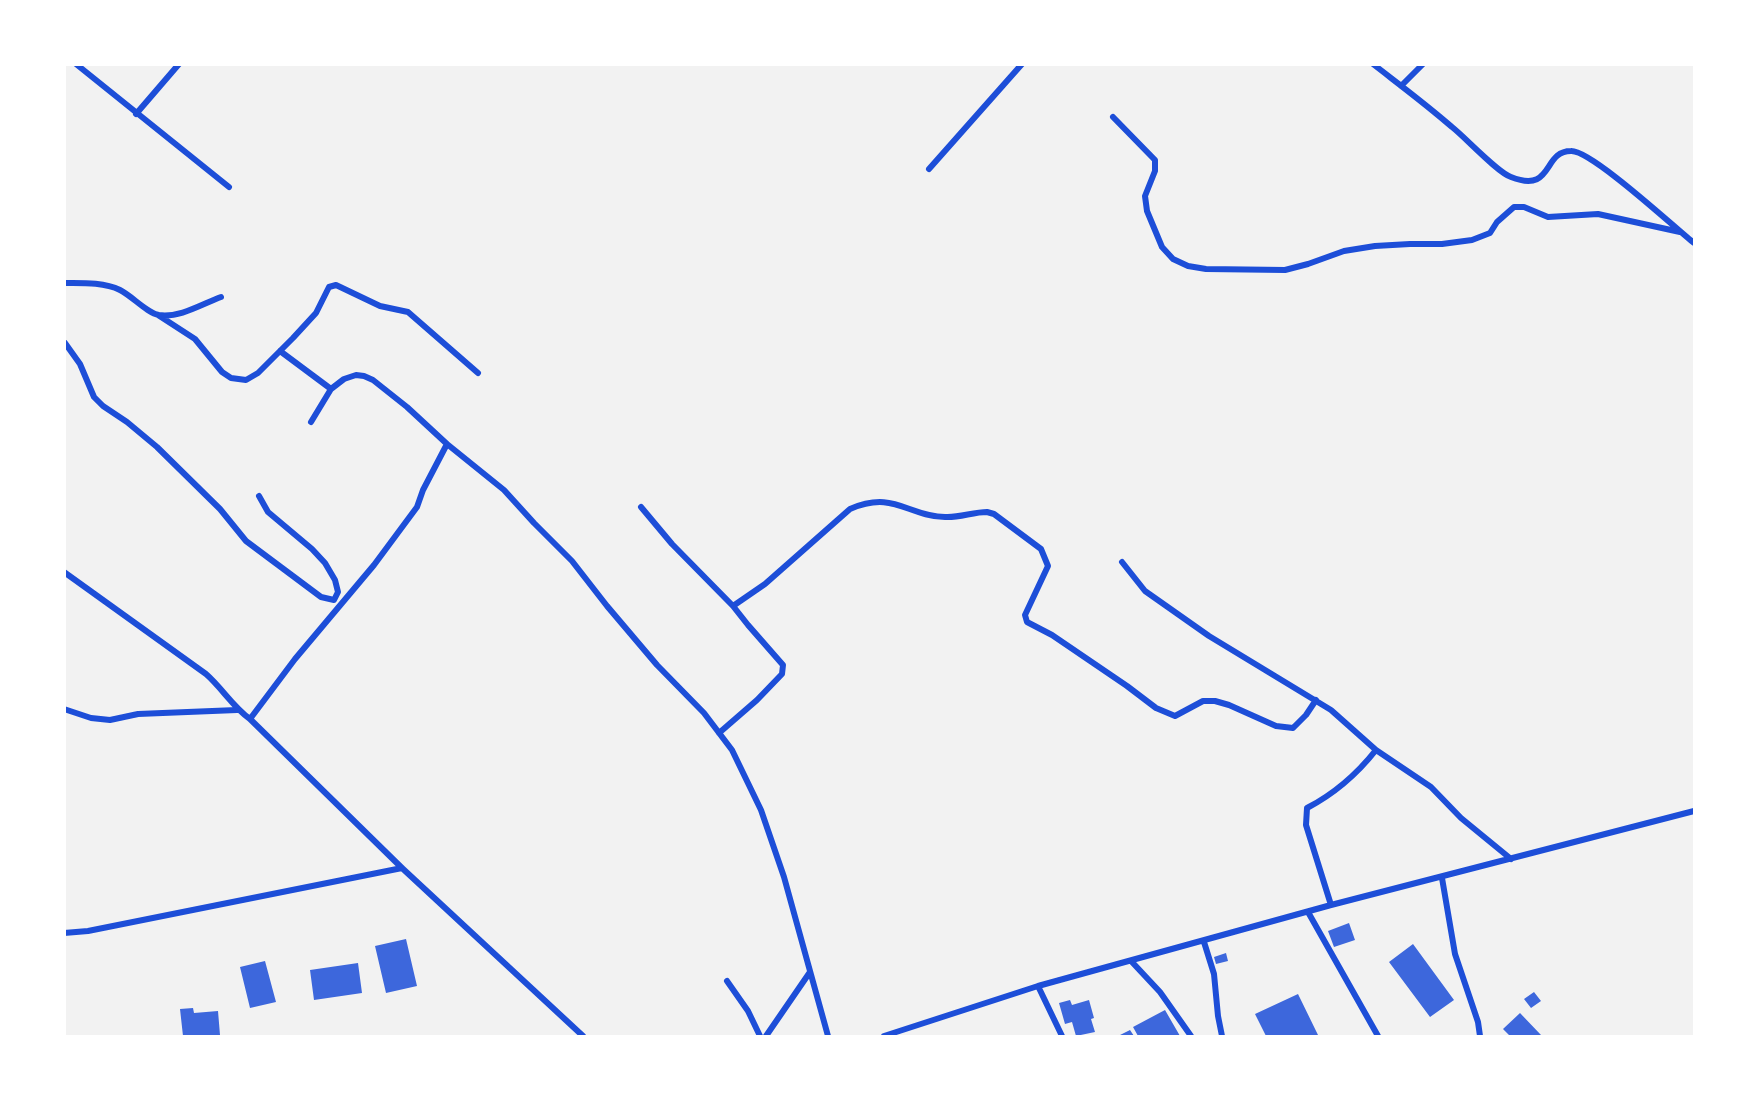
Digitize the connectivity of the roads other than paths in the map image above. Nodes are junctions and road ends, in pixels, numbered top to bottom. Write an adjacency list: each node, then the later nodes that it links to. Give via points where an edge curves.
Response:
1 (76, 64): 7 (street)
2 (179, 64): 7 (street)
3 (1022, 64): 9 (street)
4 (1373, 64): 6 (street)
5 (1423, 64): 6 (street)
6 (1401, 86): 11 (street, via 1508,176 1526,183 1540,178 1559,154 1571,150 1584,154 1648,202)
7 (136, 114): 10 (street)
8 (1113, 117): 11 (street, via 1155,160 1145,196 1148,211 1162,247 1173,259 1188,266 1285,270 1344,251 1375,246 1472,240 1490,233 1514,207 1548,217 1598,214)
9 (929, 169)
10 (229, 188)
11 (1680, 232): 12 (street)
12 (1695, 243)
13 (64, 283): 15 (street, via 96,284 119,290)
14 (221, 297): 15 (street, via 185,312)
15 (158, 315): 17 (street, via 195,339 231,378 246,380)
16 (65, 343): 26 (street, via 80,364 94,397 103,406 157,447 220,509 246,541 321,597)
17 (280, 351): 18 (street, via 316,313 330,287 336,285 380,306 408,312); 19 (street)
18 (477, 373)
19 (331, 389): 20 (street); 21 (street, via 344,379 364,375)
20 (310, 422)
21 (447, 444): 26 (street, via 417,507 374,565); 32 (street, via 504,490 572,561)
22 (260, 496): 26 (street, via 268,512 325,563 335,580)
23 (641, 507): 27 (street)
24 (1122, 562): 28 (street, via 1145,591 1209,636)
25 (64, 572): 30 (street, via 206,674)
26 (337, 602): 31 (street)
27 (734, 606): 28 (street, via 765,584 850,509 864,503 887,501 945,517 987,512 1041,549 1045,557 1048,566 1025,615 1027,622 1052,635 1156,708 1175,716 1203,701 1215,701 1276,726 1293,728); 32 (street, via 783,665 782,674)
28 (1316, 700): 33 (street)
29 (64, 709): 30 (street, via 110,720 138,714)
30 (237, 710): 31 (street)
31 (250, 720): 36 (street)
32 (719, 733): 43 (street, via 732,750 761,810)
33 (1376, 750): 35 (street, via 1431,787); 38 (street, via 1358,771 1307,808 1306,825)
34 (1695, 811): 35 (street)
35 (1511, 859): 37 (street)
36 (402, 868): 40 (street); 46 (street)
37 (1442, 878): 38 (street); 55 (street, via 1455,954)
38 (1331, 905): 39 (street)
39 (1308, 912): 41 (street); 54 (street)
40 (64, 933)
41 (1204, 942): 42 (street); 53 (street, via 1214,974)
42 (1132, 962): 45 (street); 52 (street, via 1160,992)
43 (810, 972): 48 (street); 49 (street)
44 (727, 981): 47 (street)
45 (1038, 986): 50 (street); 51 (street)
46 (583, 1036)
47 (760, 1036)
48 (766, 1036)
49 (828, 1036)
50 (884, 1036)
51 (1062, 1036)
52 (1191, 1036)
53 (1222, 1036)
54 (1378, 1036)
55 (1480, 1036)

